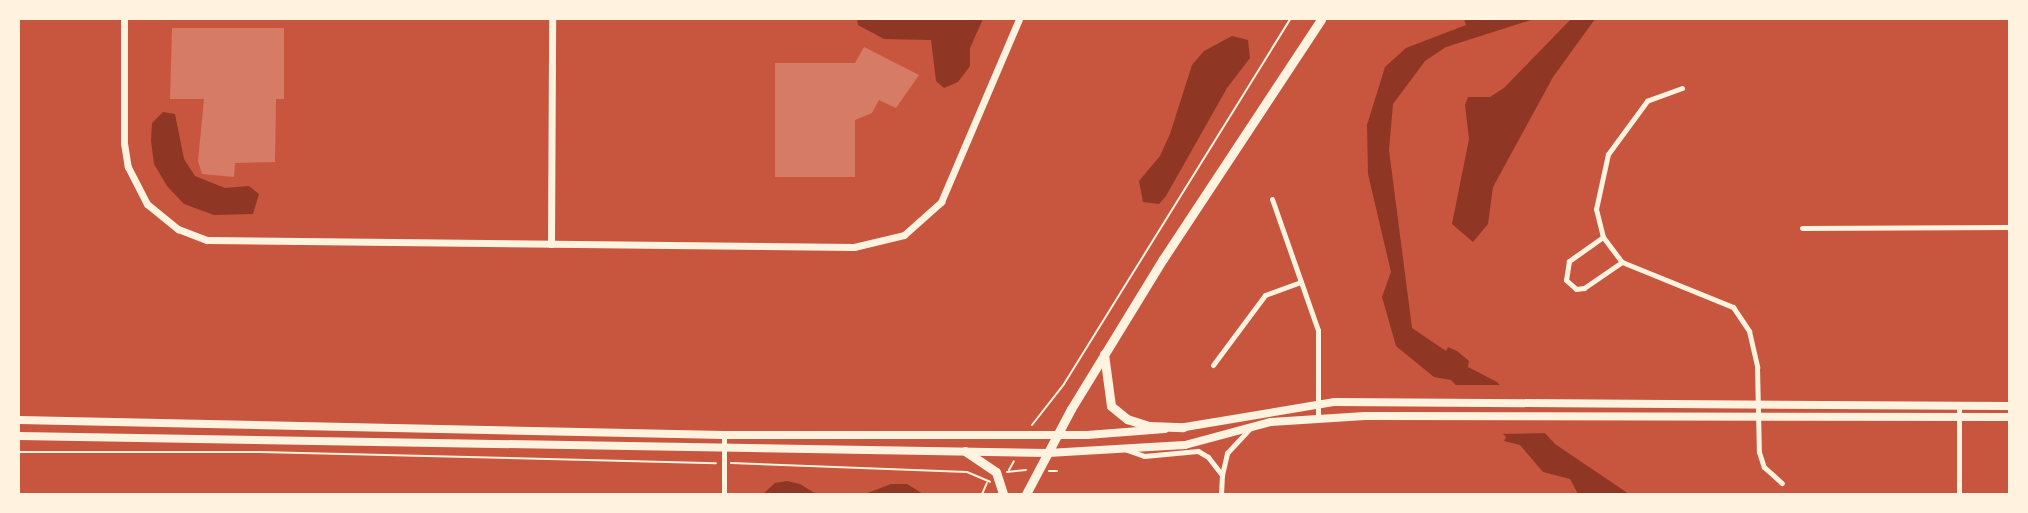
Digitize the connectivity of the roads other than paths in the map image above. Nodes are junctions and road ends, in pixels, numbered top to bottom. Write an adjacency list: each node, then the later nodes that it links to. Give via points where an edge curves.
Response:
1 (124, 19): 10 (street, via 124,143 128,167 147,204 178,229 227,242)
2 (552, 19): 10 (street)
3 (1019, 19): 10 (street, via 957,173 933,213 904,235 854,247)
4 (1321, 19): 13 (main road)
5 (1682, 88): 9 (street, via 1647,101 1608,154 1598,182 1596,209)
6 (1272, 199): 12 (street)
7 (2009, 227): 8 (street)
8 (1802, 228)
9 (1602, 237): 11 (street); 11 (street, via 1569,261 1566,280 1571,286 1584,288)
10 (551, 244)
11 (1622, 262): 15 (street, via 1733,307 1749,331 1758,367)
12 (1300, 282): 14 (street, via 1265,295); 16 (street, via 1320,336)
13 (1104, 353): 25 (main road, via 1111,406 1127,419 1149,426); 27 (main road)
14 (1213, 365)
15 (1757, 402): 16 (main road); 17 (main road); 19 (street)
16 (1319, 403): 22 (street); 25 (main road)
17 (1959, 404): 18 (main road); 20 (street)
18 (2009, 406)
19 (1758, 417): 20 (main road); 22 (main road, via 1464,414); 34 (street, via 1764,467)
20 (1959, 417): 21 (main road); 39 (street)
21 (2009, 417)
22 (1318, 418): 24 (main road)
23 (19, 420): 26 (main road)
24 (1254, 426): 30 (main road, via 1194,444); 33 (street, via 1226,453)
25 (1183, 427): 27 (main road)
26 (724, 435): 27 (main road); 29 (street)
27 (1057, 435): 32 (main road)
28 (19, 436): 29 (main road, via 320,438)
29 (724, 449): 31 (main road); 35 (street)
30 (1127, 450): 32 (main road); 33 (street, via 1144,456 1198,451 1208,457)
31 (965, 451): 32 (main road); 36 (main road, via 996,472)
32 (1048, 453): 37 (main road)
33 (1222, 476): 38 (street)
34 (1782, 483)
35 (724, 494)
36 (1003, 494)
37 (1026, 494)
38 (1221, 494)
39 (1959, 494)

